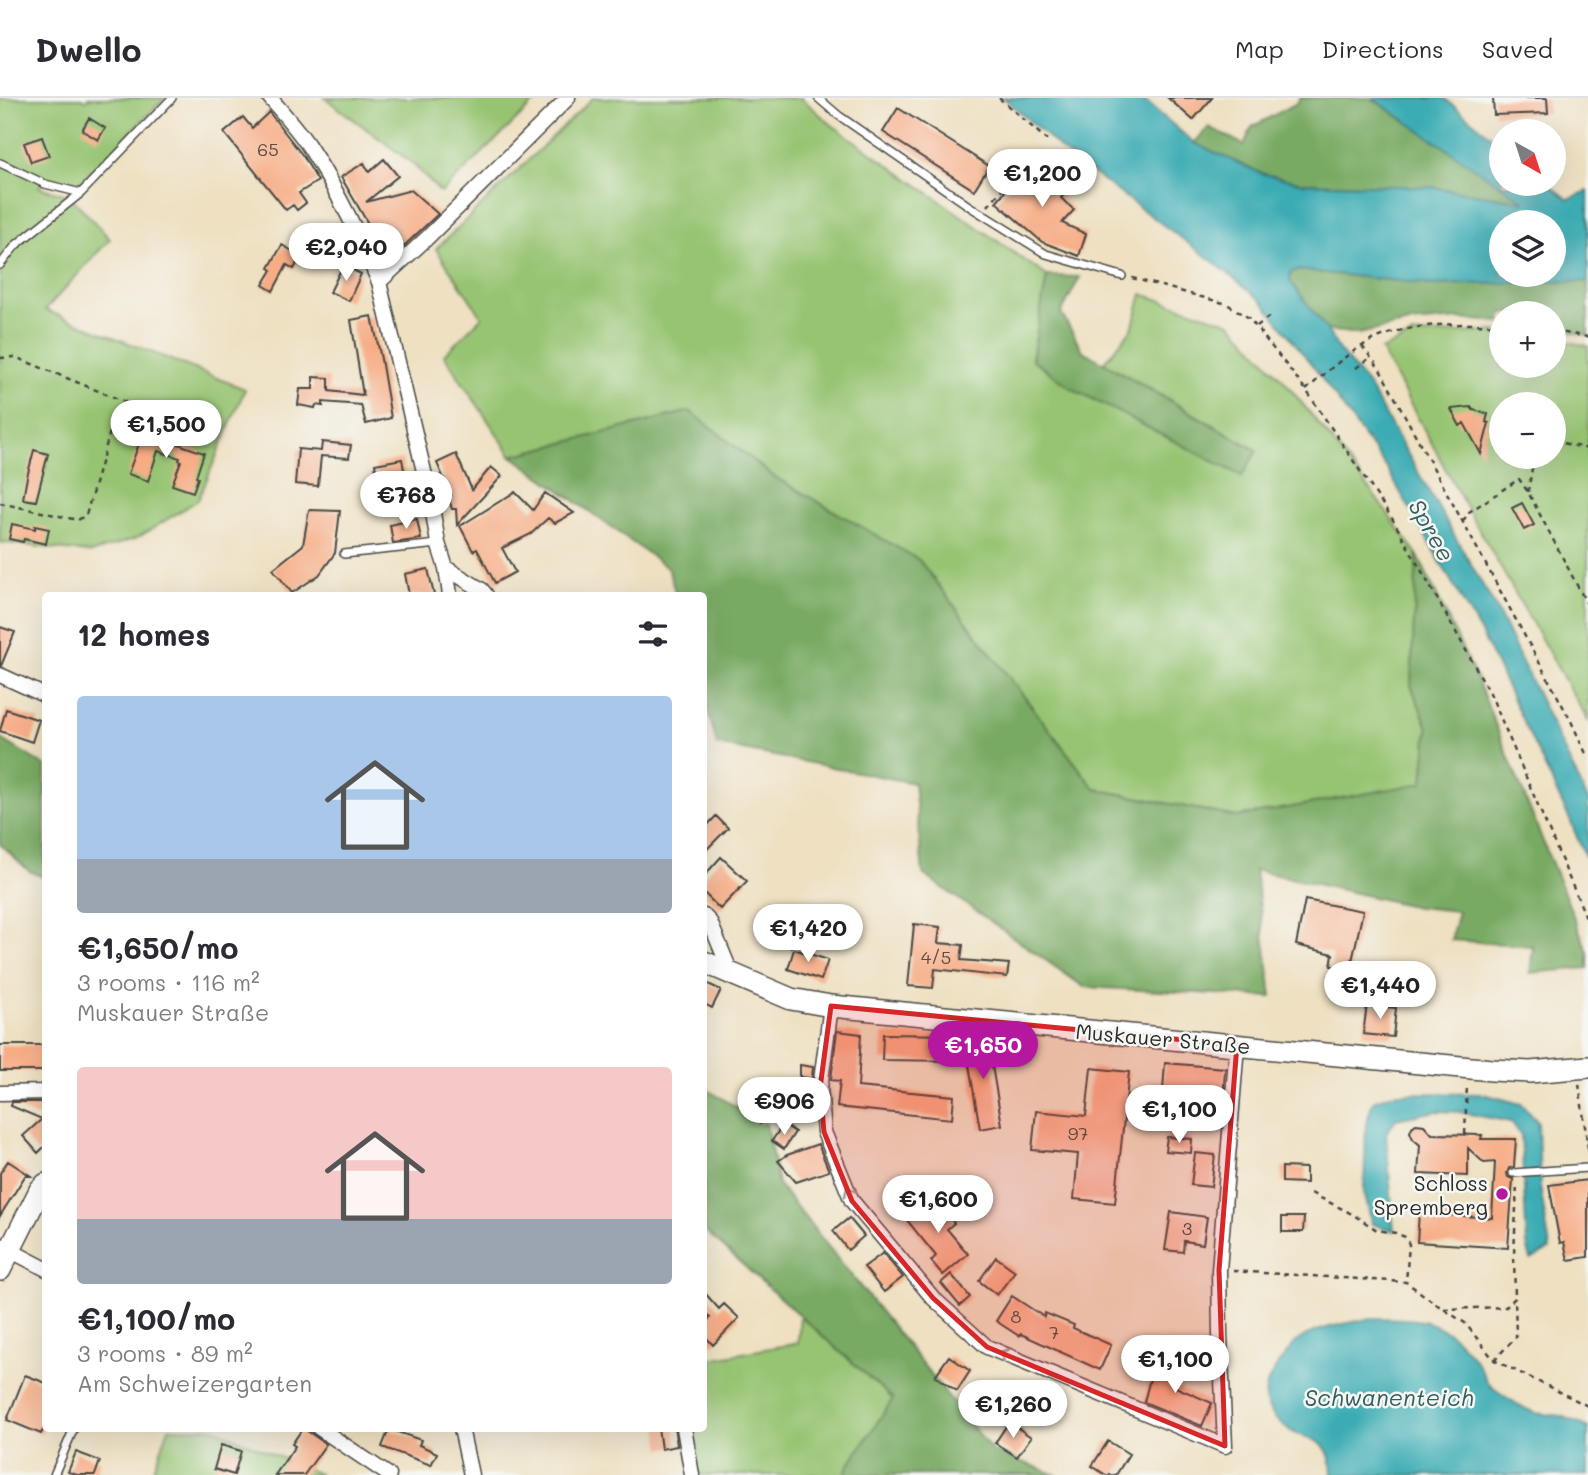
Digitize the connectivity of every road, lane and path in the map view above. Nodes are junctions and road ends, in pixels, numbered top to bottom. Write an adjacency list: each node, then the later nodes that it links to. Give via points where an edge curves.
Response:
1 (172, 98): 9 (lane)
2 (270, 98): 13 (street, via 307,144)
3 (568, 98): 13 (street)
4 (818, 98): 10 (lane)
5 (999, 98): 6 (path)
6 (1047, 140)
7 (0, 163): 9 (lane, via 45,184)
8 (1016, 172): 10 (path)
9 (81, 193): 11 (lane, via 16,245)
10 (981, 214): 12 (lane, via 1046,254)
11 (0, 265)
12 (1122, 276): 16 (path, via 1227,304)
13 (379, 282): 32 (street)
14 (1271, 315): 16 (path)
15 (1489, 324): 19 (path, via 1412,328)
16 (1256, 327): 23 (path)
17 (1566, 333): 18 (path)
18 (1588, 337)
19 (1362, 346): 20 (path); 23 (path)
20 (1371, 357): 22 (path); 31 (path)
21 (0, 358): 25 (path, via 15,357 155,414)
22 (1356, 368)
23 (1306, 390): 42 (path, via 1393,520 1490,693)
24 (116, 411): 30 (path, via 86,515 78,520)
25 (215, 427)
26 (1566, 444): 27 (path)
27 (1588, 449)
28 (1532, 469): 29 (path)
29 (1528, 492): 31 (path, via 1519,479 1469,512); 37 (path)
30 (0, 503)
31 (1463, 521): 40 (path)
32 (438, 544): 33 (lane); 34 (street)
33 (344, 554)
34 (446, 568): 35 (street); 36 (street)
35 (450, 592)
36 (484, 592)
37 (1588, 606)
38 (0, 675): 39 (street)
39 (42, 694)
40 (1588, 758)
41 (707, 919): 44 (street)
42 (1588, 922)
43 (707, 963): 44 (main road, Muskauer Straße)
44 (731, 972): 45 (main road, Muskauer Straße, via 791,999)
45 (831, 1006): 46 (main road, Muskauer Straße); 59 (street, one-way to 45, via 1225,1446 987,1347 933,1298 852,1201 824,1132 820,1088)
46 (1237, 1045): 47 (main road, Muskauer Straße); 59 (street)
47 (1583, 1075): 52 (path)
48 (1467, 1087): 51 (path)
49 (42, 1092): 50 (street)
50 (0, 1093)
51 (1465, 1134)
52 (1588, 1148)
53 (1588, 1168): 54 (lane)
54 (1516, 1173): 61 (path)
55 (42, 1188): 57 (main road)
56 (1311, 1193): 60 (path, via 1377,1230 1405,1237 1409,1244)
57 (3, 1255): 58 (street)
58 (42, 1268)
59 (1219, 1270): 60 (path)
60 (1406, 1282): 62 (path)
61 (1515, 1298): 62 (path, via 1506,1307); 63 (path, via 1516,1337)
62 (1443, 1309): 63 (path, via 1465,1323)
63 (1494, 1360): 64 (path)
64 (1588, 1406)
65 (72, 1432): 69 (lane)
66 (325, 1432): 70 (street)
67 (462, 1432): 71 (street)
68 (685, 1432): 72 (street)
69 (54, 1475)
70 (389, 1475)
71 (471, 1475)
72 (692, 1475)

